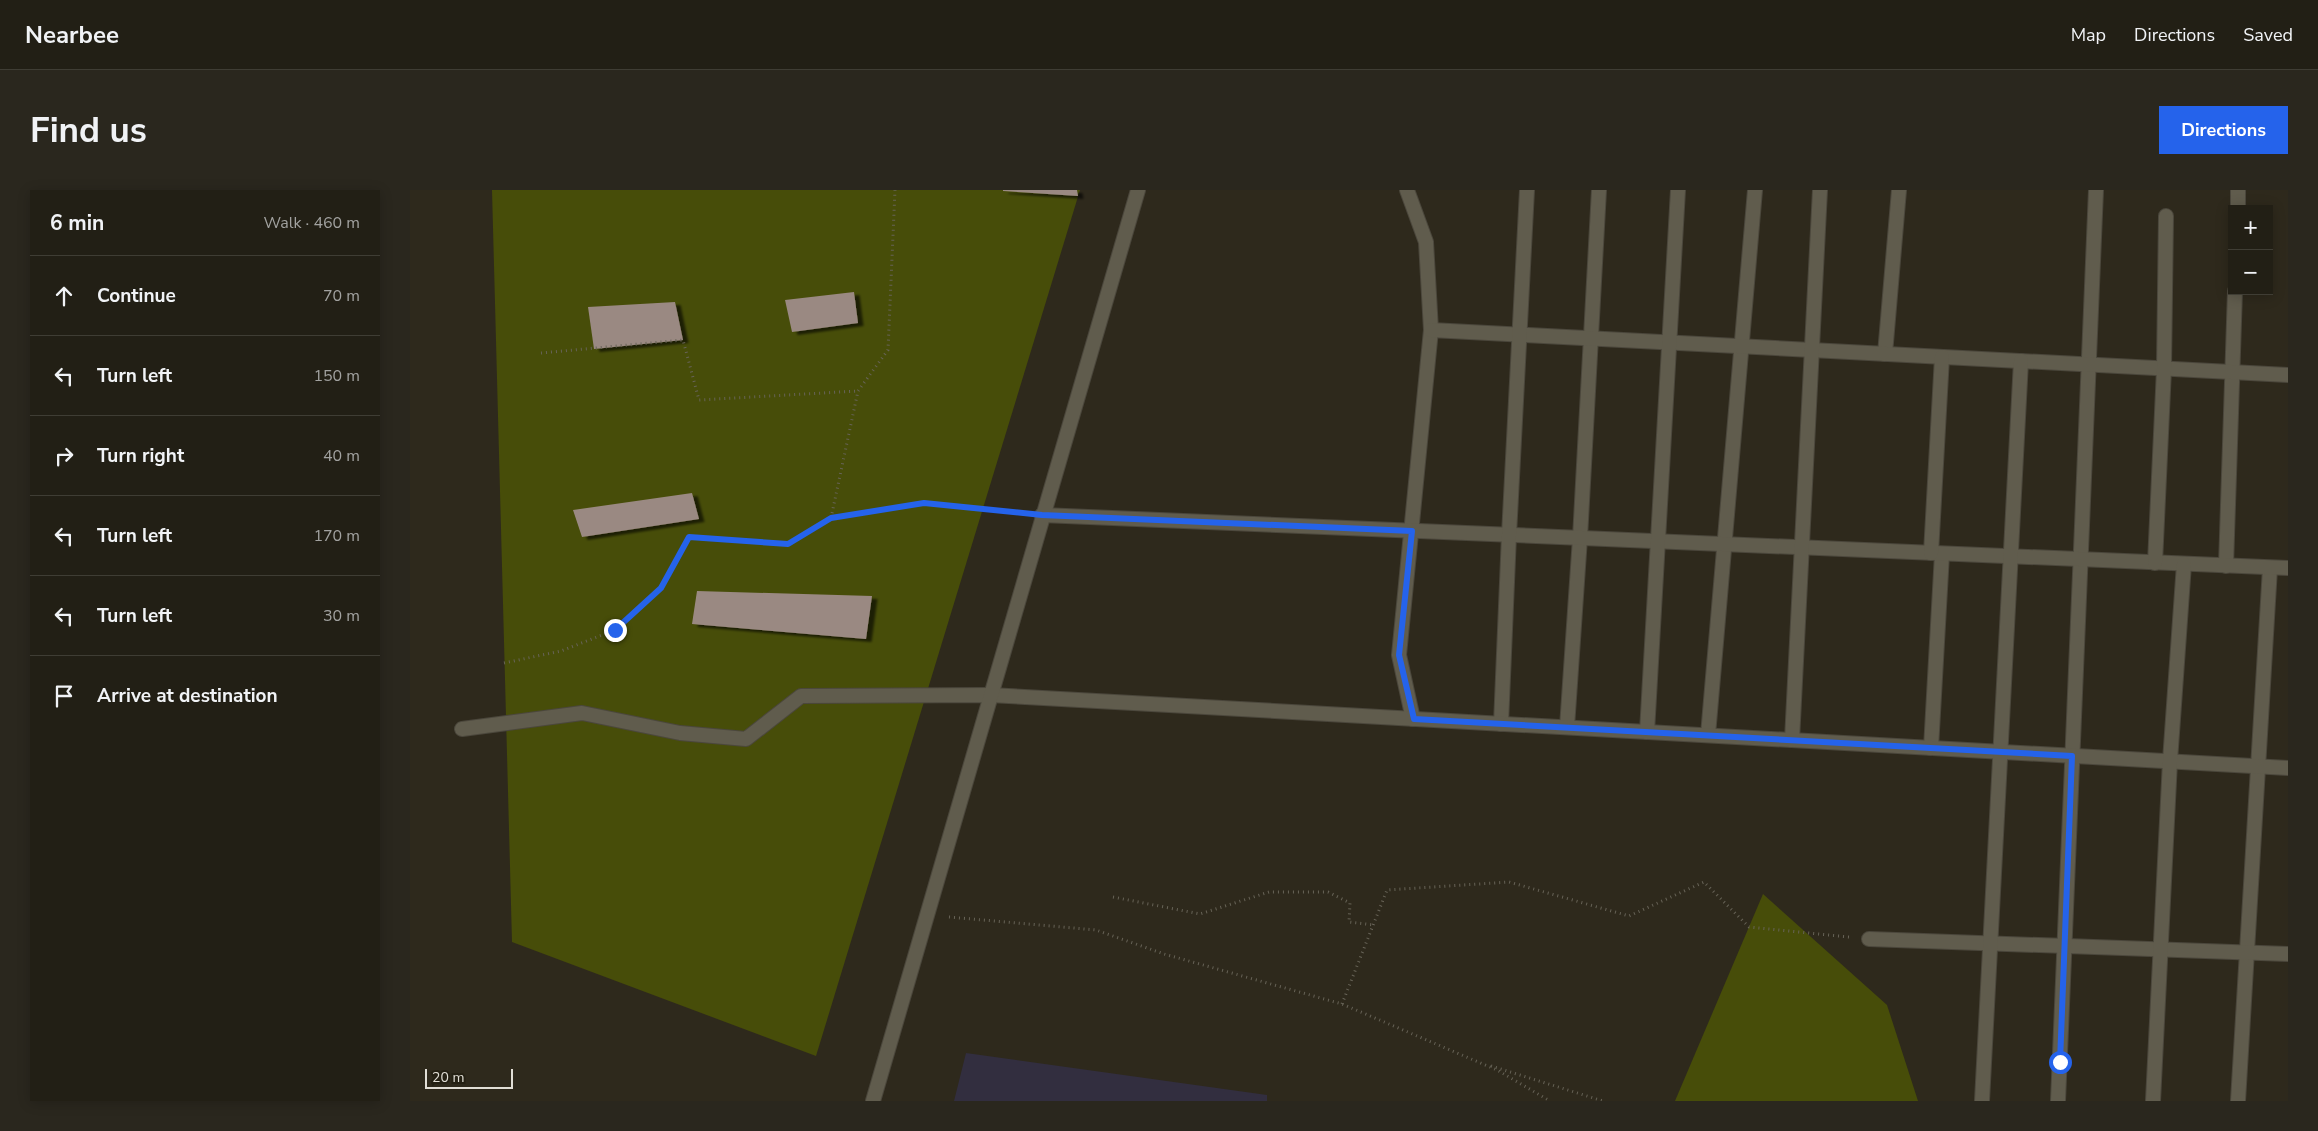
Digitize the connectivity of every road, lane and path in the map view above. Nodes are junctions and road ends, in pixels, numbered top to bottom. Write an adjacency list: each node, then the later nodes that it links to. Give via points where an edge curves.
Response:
1 (895, 190): 29 (path, via 888,350)
2 (1138, 190): 30 (street)
3 (1407, 190): 15 (street, via 1426,242)
4 (1527, 190): 16 (street)
5 (1599, 190): 17 (street)
6 (1678, 190): 18 (street)
7 (1755, 190): 19 (street)
8 (1820, 190): 20 (street)
9 (1900, 190): 22 (street)
10 (2096, 190): 25 (street)
11 (2238, 190): 12 (street)
12 (2238, 205)
13 (2166, 216): 26 (street)
14 (2235, 295): 27 (street)
15 (1431, 330): 16 (street); 32 (street)
16 (1519, 334): 17 (street); 33 (street)
17 (1592, 338): 18 (street); 34 (street)
18 (1669, 342): 19 (street); 35 (street)
19 (1742, 346): 20 (street); 36 (street)
20 (1812, 350): 22 (street); 37 (street)
21 (541, 353): 29 (path, via 683,340 699,400)
22 (1885, 354): 23 (street)
23 (1942, 357): 24 (street); 38 (street)
24 (2021, 361): 25 (street); 39 (street)
25 (2089, 365): 26 (street); 40 (street)
26 (2164, 369): 27 (street); 41 (street)
27 (2232, 372): 28 (street); 43 (street)
28 (2288, 376)
29 (858, 391): 31 (path)
30 (1042, 515): 31 (path, via 924,503); 32 (street); 47 (street)
31 (831, 518): 46 (path, via 788,544 689,537 661,588 615,630 561,651)
32 (1412, 531): 33 (street); 48 (street, via 1399,655)
33 (1509, 535): 34 (street); 49 (street)
34 (1580, 538): 35 (street); 50 (street)
35 (1658, 541): 36 (street); 52 (street)
36 (1724, 544): 37 (street); 53 (street)
37 (1802, 548): 38 (street); 54 (street)
38 (1937, 553): 39 (street); 55 (street)
39 (2011, 556): 40 (street); 56 (street)
40 (2081, 559): 41 (street); 57 (street)
41 (2155, 563): 42 (street)
42 (2184, 564): 43 (street); 58 (street)
43 (2226, 566): 44 (street)
44 (2270, 568): 45 (street); 59 (street)
45 (2288, 568)
46 (504, 663)
47 (990, 695): 48 (street); 51 (street, via 801,696 746,739 680,733 582,713); 62 (street)
48 (1414, 719): 49 (street)
49 (1502, 724): 50 (street)
50 (1567, 728): 52 (street)
51 (462, 729)
52 (1646, 732): 53 (street)
53 (1708, 735): 54 (street)
54 (1792, 740): 55 (street)
55 (1931, 748): 56 (street)
56 (2000, 752): 57 (street); 65 (street)
57 (2072, 756): 58 (street); 66 (street)
58 (2170, 761): 59 (street); 67 (street)
59 (2258, 766): 60 (street); 68 (street)
60 (2288, 768)
61 (1113, 896): 63 (path, via 1200,914 1269,892 1328,892 1350,903 1349,922)
62 (927, 916): 70 (path, via 1096,930 1164,954); 72 (street)
63 (1374, 925): 64 (path, via 1387,890 1508,882 1629,916 1704,882 1749,927); 70 (path)
64 (1869, 939): 65 (street)
65 (1990, 944): 66 (street); 75 (street)
66 (2065, 946): 67 (street); 76 (street)
67 (2160, 949): 68 (street); 77 (street)
68 (2247, 953): 69 (street); 78 (street)
69 (2288, 954)
70 (1342, 1004): 71 (path)
71 (1476, 1061): 73 (path, via 1498,1070); 74 (path)
72 (873, 1101)
73 (1550, 1101)
74 (1603, 1101)
75 (1982, 1101)
76 (2058, 1101)
77 (2153, 1101)
78 (2238, 1101)

